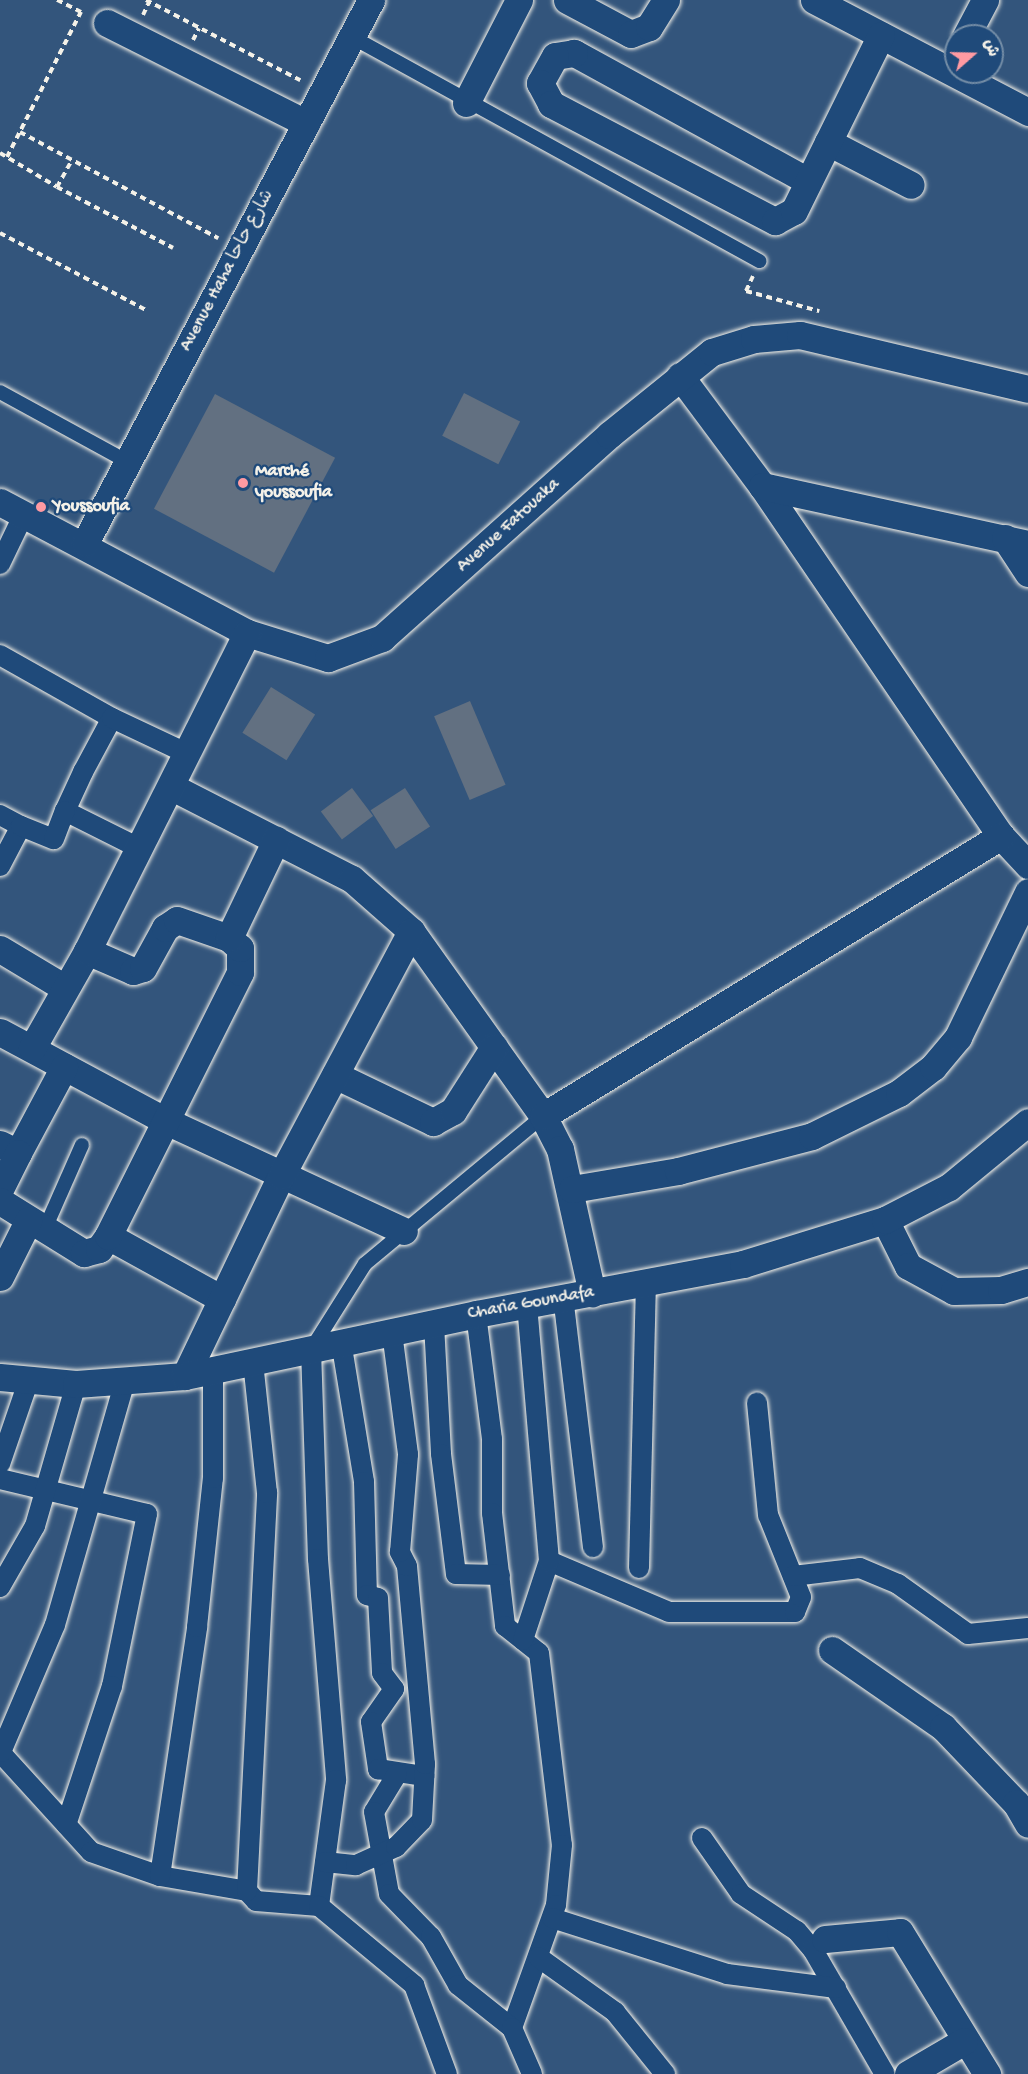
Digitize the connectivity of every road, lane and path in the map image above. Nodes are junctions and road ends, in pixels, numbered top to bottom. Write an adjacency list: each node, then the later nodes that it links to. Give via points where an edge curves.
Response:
1 (57, 0): 19 (path, via 81,12)
2 (146, 0): 15 (path)
3 (371, 0): 12 (street, Avenue Haha شارع حاحا)
4 (519, 0): 16 (street)
5 (567, 0): 6 (street, via 631,33 649,27)
6 (666, 0)
7 (814, 0): 11 (street)
8 (985, 0): 10 (street)
9 (107, 23): 18 (street)
10 (972, 24)
11 (881, 35): 13 (street); 20 (street)
12 (352, 37): 15 (street, Avenue Haha شارع حاحا); 16 (lane)
13 (944, 59)
14 (985, 84): 17 (street)
15 (322, 92): 18 (street, Avenue Haha شارع حاحا)
16 (466, 104): 30 (lane)
17 (1028, 112)
18 (306, 123): 29 (street, Avenue Haha شارع حاحا)
19 (20, 132): 22 (path); 23 (path)
20 (828, 141): 24 (street); 25 (street)
21 (0, 153): 22 (path)
22 (7, 157): 26 (path)
23 (72, 160): 26 (path); 29 (path)
24 (808, 182): 24 (street, via 574,53 555,57 540,83 551,104 775,222 790,215)
25 (911, 185)
26 (57, 187): 28 (path)
27 (0, 234): 33 (path)
28 (173, 248)
29 (239, 249): 37 (street, Avenue Haha شارع حاحا)
30 (759, 261)
31 (751, 282): 32 (path)
32 (746, 291)
33 (146, 310)
34 (680, 376): 35 (street, Avenue Fatouaka, via 712,352 754,339 800,335); 38 (street); 45 (street, Avenue Fatouaka, via 382,638 328,658)
35 (1028, 389)
36 (0, 392): 37 (lane)
37 (128, 462): 42 (street, Avenue Haha شارع حاحا)
38 (762, 486): 41 (street); 53 (street)
39 (0, 502): 40 (street, Avenue Fatouaka)
40 (24, 514): 42 (street, Avenue Fatouaka); 43 (street)
41 (1016, 541): 44 (street)
42 (85, 543): 45 (street, Avenue Fatouaka)
43 (0, 564)
44 (1028, 573)
45 (247, 633): 48 (street)
46 (0, 655): 47 (street)
47 (112, 718): 48 (street); 50 (street)
48 (188, 754): 49 (street)
49 (172, 787): 54 (street); 55 (street)
50 (65, 811): 52 (street, via 54,839); 55 (street)
51 (0, 815): 52 (street)
52 (21, 826): 57 (street)
53 (1001, 836): 56 (street); 69 (street)
54 (276, 840): 59 (street, via 352,879); 60 (street)
55 (139, 848): 62 (street)
56 (1028, 865)
57 (0, 866)
58 (1028, 892): 76 (street, via 958,1037 933,1067 899,1093 812,1136 678,1171)
59 (411, 931): 65 (street); 68 (street)
60 (229, 938): 62 (street, via 177,920 165,928 143,968 133,971); 70 (street, via 240,948 240,972)
61 (0, 949): 63 (street)
62 (87, 951): 63 (street)
63 (65, 988): 66 (street)
64 (0, 1032): 66 (street)
65 (494, 1047): 68 (street, via 453,1111 433,1122); 69 (street)
66 (32, 1048): 67 (street)
67 (64, 1066): 70 (street); 73 (street)
68 (335, 1075): 74 (street)
69 (543, 1116): 76 (street); 80 (lane)
70 (166, 1121): 74 (street); 81 (street)
71 (1028, 1122): 78 (street, Charia Goundafa, via 949,1187)
72 (82, 1145): 79 (lane)
73 (9, 1148): 75 (street)
74 (281, 1176): 80 (street); 87 (street)
75 (0, 1189)
76 (572, 1189): 85 (street)
77 (0, 1201): 79 (street)
78 (885, 1220): 83 (street, Charia Goundafa, via 798,1249); 84 (street, via 908,1266 954,1291)
79 (36, 1226): 81 (street, via 84,1253 99,1249); 82 (street)
80 (404, 1231): 93 (lane, via 365,1264)
81 (108, 1236): 87 (street)
82 (0, 1277)
83 (646, 1285): 85 (street, Charia Goundafa); 108 (street)
84 (1027, 1286)
85 (592, 1293): 86 (street, Charia Goundafa)
86 (563, 1296): 88 (street, Charia Goundafa); 106 (street)
87 (222, 1299): 97 (street)
88 (526, 1304): 89 (street, Charia Goundafa); 107 (street)
89 (476, 1314): 90 (street, Charia Goundafa); 109 (street, via 492,1439 492,1513)
90 (434, 1324): 91 (street, Charia Goundafa); 109 (street, via 441,1454 456,1574)
91 (392, 1332): 92 (street, Charia Goundafa); 117 (street, via 408,1454 400,1552 407,1566)
92 (341, 1341): 93 (street, Charia Goundafa); 116 (street, via 364,1482 367,1595 378,1598 382,1673 394,1689 371,1722 378,1769)
93 (311, 1349): 94 (street, Charia Goundafa); 122 (street, via 318,1558 336,1780)
94 (253, 1361): 95 (street, Charia Goundafa); 124 (street, via 267,1493)
95 (213, 1371): 97 (street, Charia Goundafa); 123 (street, via 213,1478 198,1616)
96 (0, 1377): 98 (street, Charia Goundafa)
97 (185, 1377): 100 (street, Charia Goundafa)
98 (28, 1382): 99 (street, Charia Goundafa); 102 (street)
99 (76, 1384): 100 (street, Charia Goundafa); 104 (street)
100 (123, 1384): 105 (street)
101 (757, 1403): 110 (street, via 768,1515)
102 (0, 1464)
103 (0, 1479): 104 (street)
104 (44, 1493): 105 (street); 111 (street, via 35,1526)
105 (91, 1499): 115 (street, via 55,1625); 119 (street, via 147,1514 112,1686)
106 (593, 1547)
107 (549, 1561): 110 (street, via 669,1612 789,1614 801,1604); 113 (street)
108 (639, 1568)
109 (500, 1575): 113 (street, via 505,1626)
110 (793, 1576): 112 (street, via 860,1568 898,1584 968,1634)
111 (0, 1587)
112 (1028, 1628)
113 (523, 1640): 126 (street, via 540,1653 556,1764 562,1845)
114 (832, 1650): 118 (street, via 943,1727 1016,1803)
115 (0, 1752): 119 (street)
116 (397, 1774): 117 (street); 121 (street, via 374,1812)
117 (424, 1776): 121 (street, via 422,1820)
118 (1028, 1824)
119 (66, 1825): 123 (street, via 91,1852)
120 (702, 1838): 129 (street, via 741,1894 797,1931)
121 (384, 1852): 122 (street, via 356,1865); 130 (street, via 389,1894 431,1937 458,1985)
122 (325, 1862): 125 (street)
123 (160, 1876): 124 (street)
124 (247, 1891): 125 (street, via 256,1901)
125 (319, 1906): 132 (street, via 414,1985)
126 (552, 1918): 128 (street); 129 (street, via 728,1974)
127 (825, 1939): 131 (street, via 900,1932)
128 (538, 1957): 130 (street); 134 (street, via 615,2012)
129 (836, 1988): 135 (street)
130 (512, 2028): 133 (street)
131 (964, 2041): 136 (street); 137 (street)
132 (447, 2074)
133 (532, 2074)
134 (665, 2074)
135 (885, 2074)
136 (908, 2074)
137 (987, 2074)

